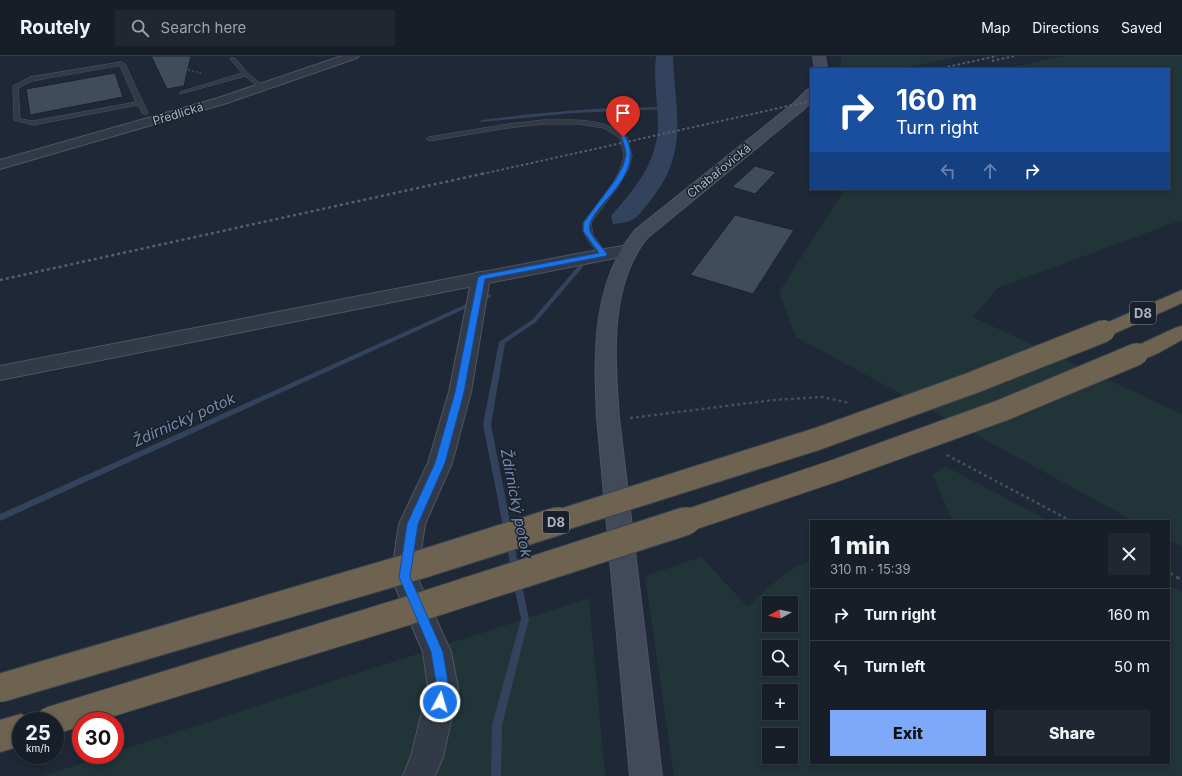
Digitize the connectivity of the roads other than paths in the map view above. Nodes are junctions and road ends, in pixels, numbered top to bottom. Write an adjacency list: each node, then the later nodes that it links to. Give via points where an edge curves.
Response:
1 (353, 56): 6 (street, Předlická)
2 (819, 56): 4 (main road)
3 (233, 59): 5 (lane)
4 (821, 68)
5 (246, 74): 6 (lane); 7 (lane)
6 (263, 88): 12 (street, Předlická, via 178,115)
7 (182, 93)
8 (810, 94): 13 (main road, Chabařovická, via 783,120 654,223)
9 (139, 103): 9 (lane, via 33,123 17,120 15,87 30,79 122,64); 10 (lane)
10 (144, 113)
11 (430, 139): 14 (lane, via 573,121 599,124 617,131 628,148 626,166 587,222 587,231)
12 (0, 165)
13 (629, 250): 14 (street); 24 (main road, Chabařovická, via 616,282 611,305 606,341 605,378)
14 (603, 254): 15 (street)
15 (481, 283): 18 (street); 23 (street, via 460,392 440,463 412,524 404,577 437,652 443,688 427,757)
16 (1182, 296): 19 (highway, D8, bridge, via 1104,331 972,383 787,448 422,564)
17 (1182, 332): 20 (highway, D8, bridge, via 1137,354 1003,410 837,470 407,611)
18 (0, 373)
19 (0, 688)
20 (64, 717)
21 (12, 733): 22 (highway)
22 (0, 736)
23 (419, 776)
24 (646, 776)

